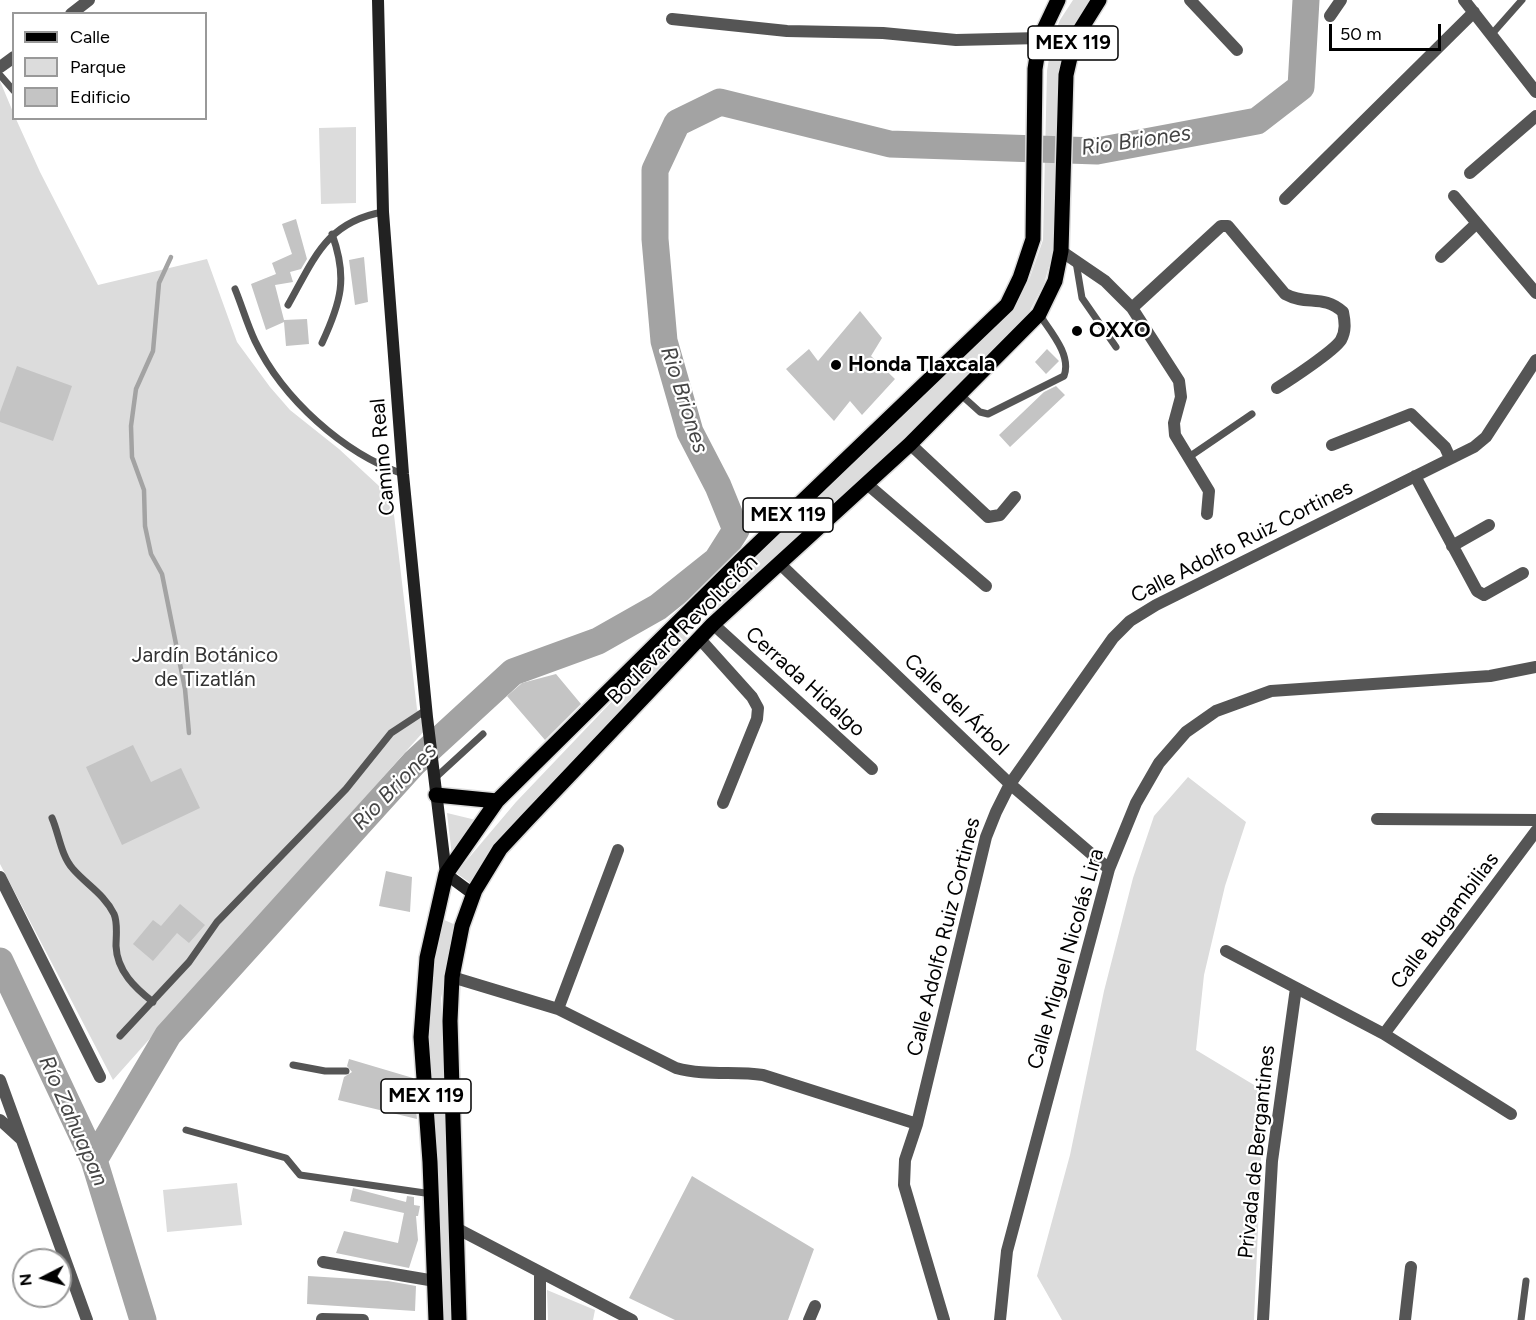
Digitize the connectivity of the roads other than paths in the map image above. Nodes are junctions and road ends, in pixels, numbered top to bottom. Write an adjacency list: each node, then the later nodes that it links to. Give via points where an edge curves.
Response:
1 (89, 0): 9 (street)
2 (378, 0): 23 (main road, Camino Real)
3 (1058, 0): 14 (main road, Boulevard Revolución / MEX 119)
4 (1099, 0): 26 (main road, Boulevard Revolución / MEX 119, via 1074,40 1064,93)
5 (1190, 0): 15 (street)
6 (1341, 0): 11 (street)
7 (1464, 0): 10 (street)
8 (1522, 0): 13 (lane)
9 (74, 12)
10 (1474, 12): 13 (street); 22 (street)
11 (1330, 16)
12 (672, 19): 14 (street, via 780,31 883,33 956,40)
13 (1491, 35): 18 (street)
14 (1040, 38): 63 (main road, Boulevard Revolución / MEX 119, via 1034,92 1033,239 1007,305)
15 (1237, 50)
16 (0, 75): 17 (lane)
17 (12, 89)
18 (1536, 92)
19 (1536, 116): 20 (street)
20 (1470, 173)
21 (1454, 196): 24 (street)
22 (1285, 199)
23 (383, 212): 25 (lane, via 360,216); 44 (main road, Camino Real)
24 (1477, 223): 27 (street); 30 (street)
25 (332, 234): 31 (lane); 34 (lane, via 339,259 341,293)
26 (1061, 251): 28 (street); 33 (main road, Boulevard Revolución / MEX 119, via 1055,281)
27 (1441, 257)
28 (1075, 259): 32 (street); 35 (lane, via 1082,298)
29 (235, 289): 44 (lane, via 255,340 285,388 365,457)
30 (1536, 293)
31 (288, 305)
32 (1132, 308): 37 (street, via 1221,226 1228,226 1285,294 1294,299 1333,303 1343,312 1346,327 1340,341); 42 (street, via 1179,381 1181,397 1175,435)
33 (1039, 314): 38 (main road, Boulevard Revolución / MEX 119); 38 (lane, via 1066,358 1064,376 988,414 980,412)
34 (322, 343)
35 (1116, 347)
36 (1536, 360): 43 (street, Calle Adolfo Ruiz Cortines, via 1486,437)
37 (1277, 388)
38 (960, 394): 40 (main road, Boulevard Revolución / MEX 119)
39 (1252, 414): 42 (lane)
40 (910, 444): 46 (main road, Boulevard Revolución / MEX 119); 47 (street, via 988,517 1000,515)
41 (1332, 445): 43 (street, via 1411,414 1445,447)
42 (1189, 457): 48 (street, via 1209,491)
43 (1450, 458): 45 (street, Calle Adolfo Ruiz Cortines)
44 (404, 474): 57 (main road, Camino Real)
45 (1415, 476): 50 (street); 61 (street, Calle Adolfo Ruiz Cortines, via 1130,621 1113,638)
46 (867, 484): 51 (main road, Boulevard Revolución / MEX 119); 53 (street)
47 (1015, 497)
48 (1207, 514)
49 (1489, 525): 50 (street)
50 (1452, 546): 52 (street, via 1477,591 1484,595)
51 (780, 564): 54 (main road, Boulevard Revolución / MEX 119); 61 (street, Calle del Árbol)
52 (1522, 573)
53 (986, 586)
54 (713, 624): 55 (main road, Boulevard Revolución / MEX 119); 59 (street, Cerrada Hidalgo)
55 (699, 638): 64 (street, Cerrada Hidalgo, via 758,708); 73 (main road, Boulevard Revolución / MEX 119, via 500,849)
56 (1536, 667): 70 (street, Calle Miguel Nicolás Lira, via 1490,676 1271,691 1216,711 1186,732 1159,763)
57 (426, 714): 60 (main road, Camino Real); 77 (lane, via 391,733 345,789 217,922 189,962)
58 (483, 734): 60 (lane)
59 (872, 769)
60 (433, 773): 62 (main road, Camino Real)
61 (1010, 784): 70 (street, Calle del Árbol); 87 (street, Calle Adolfo Ruiz Cortines, via 986,837)
62 (436, 795): 63 (main road); 71 (main road, Camino Real)
63 (497, 801): 71 (main road, Boulevard Revolución / MEX 119)
64 (723, 803)
65 (52, 818): 77 (lane, via 72,868 103,898 115,916 121,968)
66 (1377, 819): 67 (street)
67 (1536, 820)
68 (1536, 831): 79 (street, Calle Bugambilias)
69 (618, 850): 78 (street)
70 (1109, 869): 109 (street, Calle Miguel Nicolás Lira, via 1007,1251)
71 (446, 874): 73 (main road); 90 (main road, Boulevard Revolución / MEX 119, via 427,958 421,1037 421,1089)
72 (0, 877): 83 (street)
73 (473, 894): 75 (main road, Boulevard Revolución / MEX 119, via 462,926)
74 (1226, 951): 76 (street)
75 (453, 977): 78 (street); 91 (main road, Boulevard Revolución / MEX 119, via 450,1021)
76 (1296, 988): 79 (street); 110 (street, Privada de Bergantines, via 1272,1161)
77 (153, 1002): 80 (lane)
78 (558, 1009): 87 (street, via 676,1068 694,1073 763,1075)
79 (1384, 1034): 85 (street)
80 (120, 1036)
81 (293, 1065): 82 (lane)
82 (346, 1071)
83 (100, 1077)
84 (0, 1080): 89 (street)
85 (1511, 1114)
86 (0, 1120): 89 (street)
87 (917, 1124): 99 (street, Calle Adolfo Ruiz Cortines, via 904,1160 904,1185)
88 (186, 1130): 90 (lane, via 286,1158 300,1175)
89 (22, 1140): 100 (street)
90 (432, 1194): 95 (main road, Boulevard Revolución / MEX 119)
91 (456, 1228): 94 (street); 104 (main road, Boulevard Revolución / MEX 119)
92 (323, 1262): 95 (street)
93 (1411, 1267): 111 (street)
94 (540, 1273): 98 (street); 105 (street)
95 (435, 1281): 103 (main road, Boulevard Revolución / MEX 119)
96 (1526, 1281): 112 (lane)
97 (815, 1306): 108 (street)
98 (604, 1307): 106 (street); 107 (street)
99 (941, 1316)
100 (83, 1318)
101 (322, 1318): 102 (street)
102 (363, 1320)
103 (436, 1320)
104 (459, 1320)
105 (540, 1320)
106 (602, 1320)
107 (632, 1320)
108 (809, 1320)
109 (1000, 1320)
110 (1263, 1320)
111 (1405, 1320)
112 (1521, 1320)

